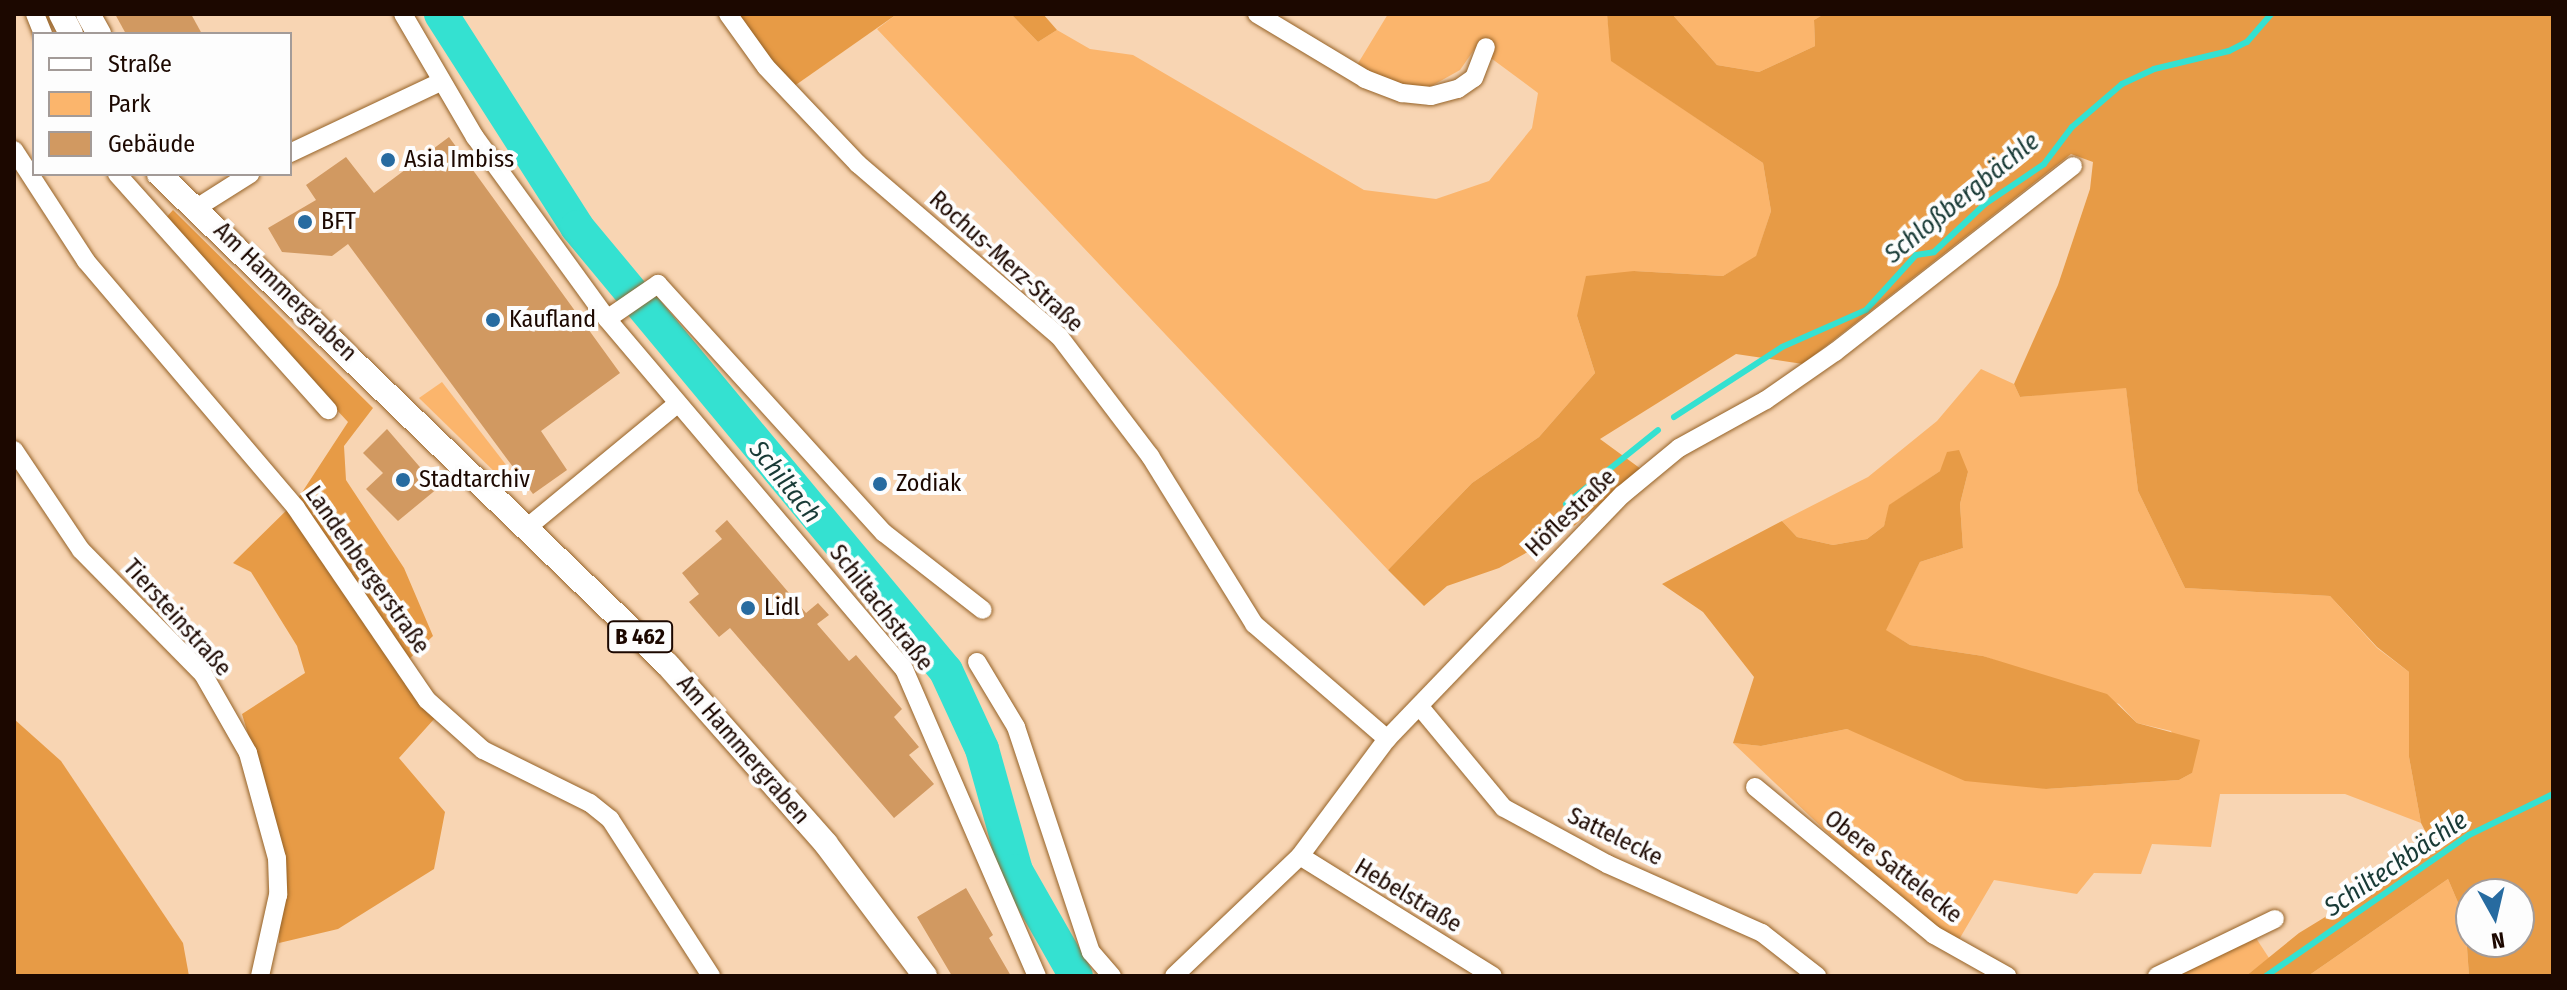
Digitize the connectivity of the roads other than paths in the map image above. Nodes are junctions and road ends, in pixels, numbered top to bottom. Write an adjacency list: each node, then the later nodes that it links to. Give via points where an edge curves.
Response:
1 (61, 14): 6 (main road)
2 (88, 14): 7 (main road)
3 (403, 14): 9 (street, Schiltachstraße)
4 (728, 14): 26 (street, Rochus-Merz-Straße, via 766,67 858,164 1059,336 1150,456 1254,624)
5 (1257, 14): 8 (street, via 1402,93 1431,96 1458,89 1474,78)
6 (70, 32)
7 (98, 32)
8 (1486, 47)
9 (440, 82): 11 (street); 18 (street, Schiltachstraße)
10 (14, 150): 31 (street, Landenbergerstraße, via 86,261 296,508 427,700 483,750 610,819)
11 (292, 152)
12 (2073, 166): 25 (street, Höflestraße, via 1823,360 1679,448 1551,563)
13 (119, 176): 20 (street)
14 (161, 176): 17 (main road, B 462)
15 (183, 176): 17 (main road, B 462)
16 (247, 176): 17 (street)
17 (198, 207): 22 (main road, Am Hammergraben / B 462)
18 (615, 314): 19 (street, Schiltachstraße); 23 (street, Schiltachstraße, via 658,284 884,533)
19 (678, 403): 22 (street); 33 (street, Schiltachstraße, via 904,669)
20 (328, 410)
21 (14, 450): 30 (street, Tiersteinstraße, via 81,550 203,674 248,753 277,858 278,895)
22 (529, 526): 32 (main road, Am Hammergraben / B 462, via 667,664 826,844)
23 (983, 610)
24 (977, 662): 34 (street, via 1016,727 1091,952)
25 (1420, 707): 26 (street, Höflestraße); 37 (street, Sattelecke, via 1504,808 1607,864 1762,933)
26 (1387, 739): 28 (street, Höflestraße)
27 (1755, 787): 38 (street, Obere Sattelecke, via 1934,935)
28 (1300, 856): 35 (street, Höflestraße); 36 (street, Hebelstraße)
29 (2275, 919): 39 (street)
30 (260, 976)
31 (711, 976)
32 (925, 976)
33 (1037, 976)
34 (1112, 976)
35 (1174, 976)
36 (1493, 976)
37 (1817, 976)
38 (2007, 976)
39 (2157, 976)

